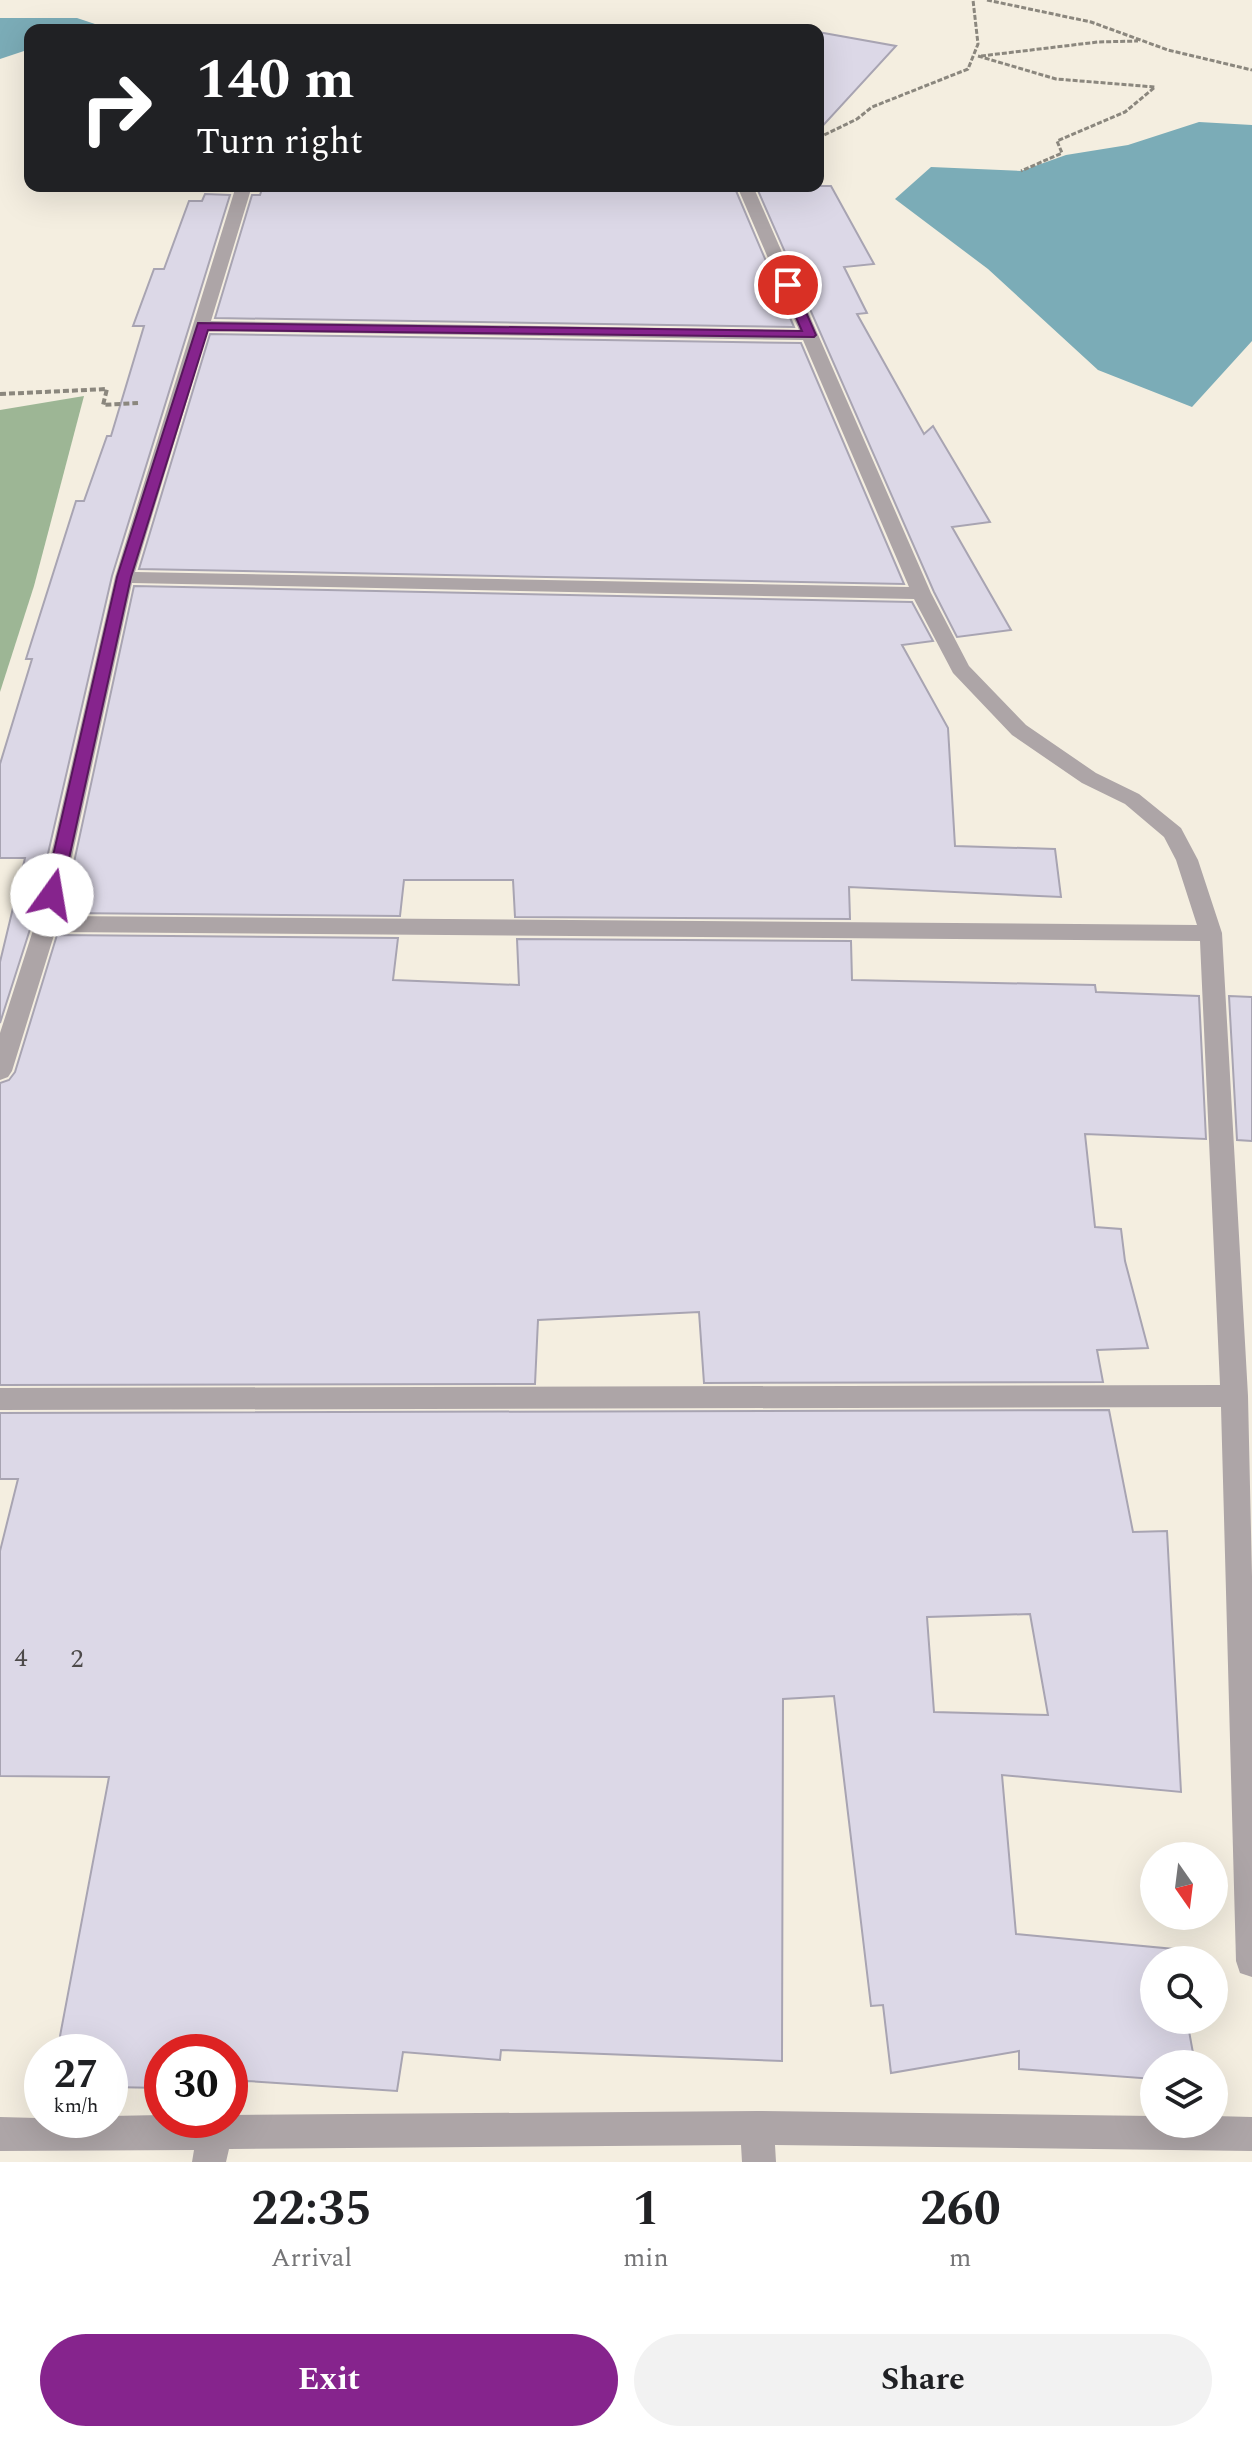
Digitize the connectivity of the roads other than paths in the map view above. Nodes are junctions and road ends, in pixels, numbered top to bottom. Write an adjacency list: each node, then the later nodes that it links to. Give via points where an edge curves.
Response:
1 (242, 192): 3 (street)
2 (748, 192): 4 (street)
3 (203, 326): 4 (street); 5 (street)
4 (810, 335): 6 (street)
5 (124, 577): 6 (street); 7 (street)
6 (921, 593): 8 (street, via 960,669 1019,730 1089,778 1132,799 1173,833)
7 (46, 924): 8 (street); 9 (street)
8 (1211, 933): 10 (street)
9 (0, 1071)
10 (1234, 1396): 11 (street); 12 (street)
11 (0, 1399)
12 (1252, 1961)
13 (0, 2134): 16 (street)
14 (1252, 2134): 15 (street)
15 (758, 2145): 16 (street)
16 (212, 2147)

